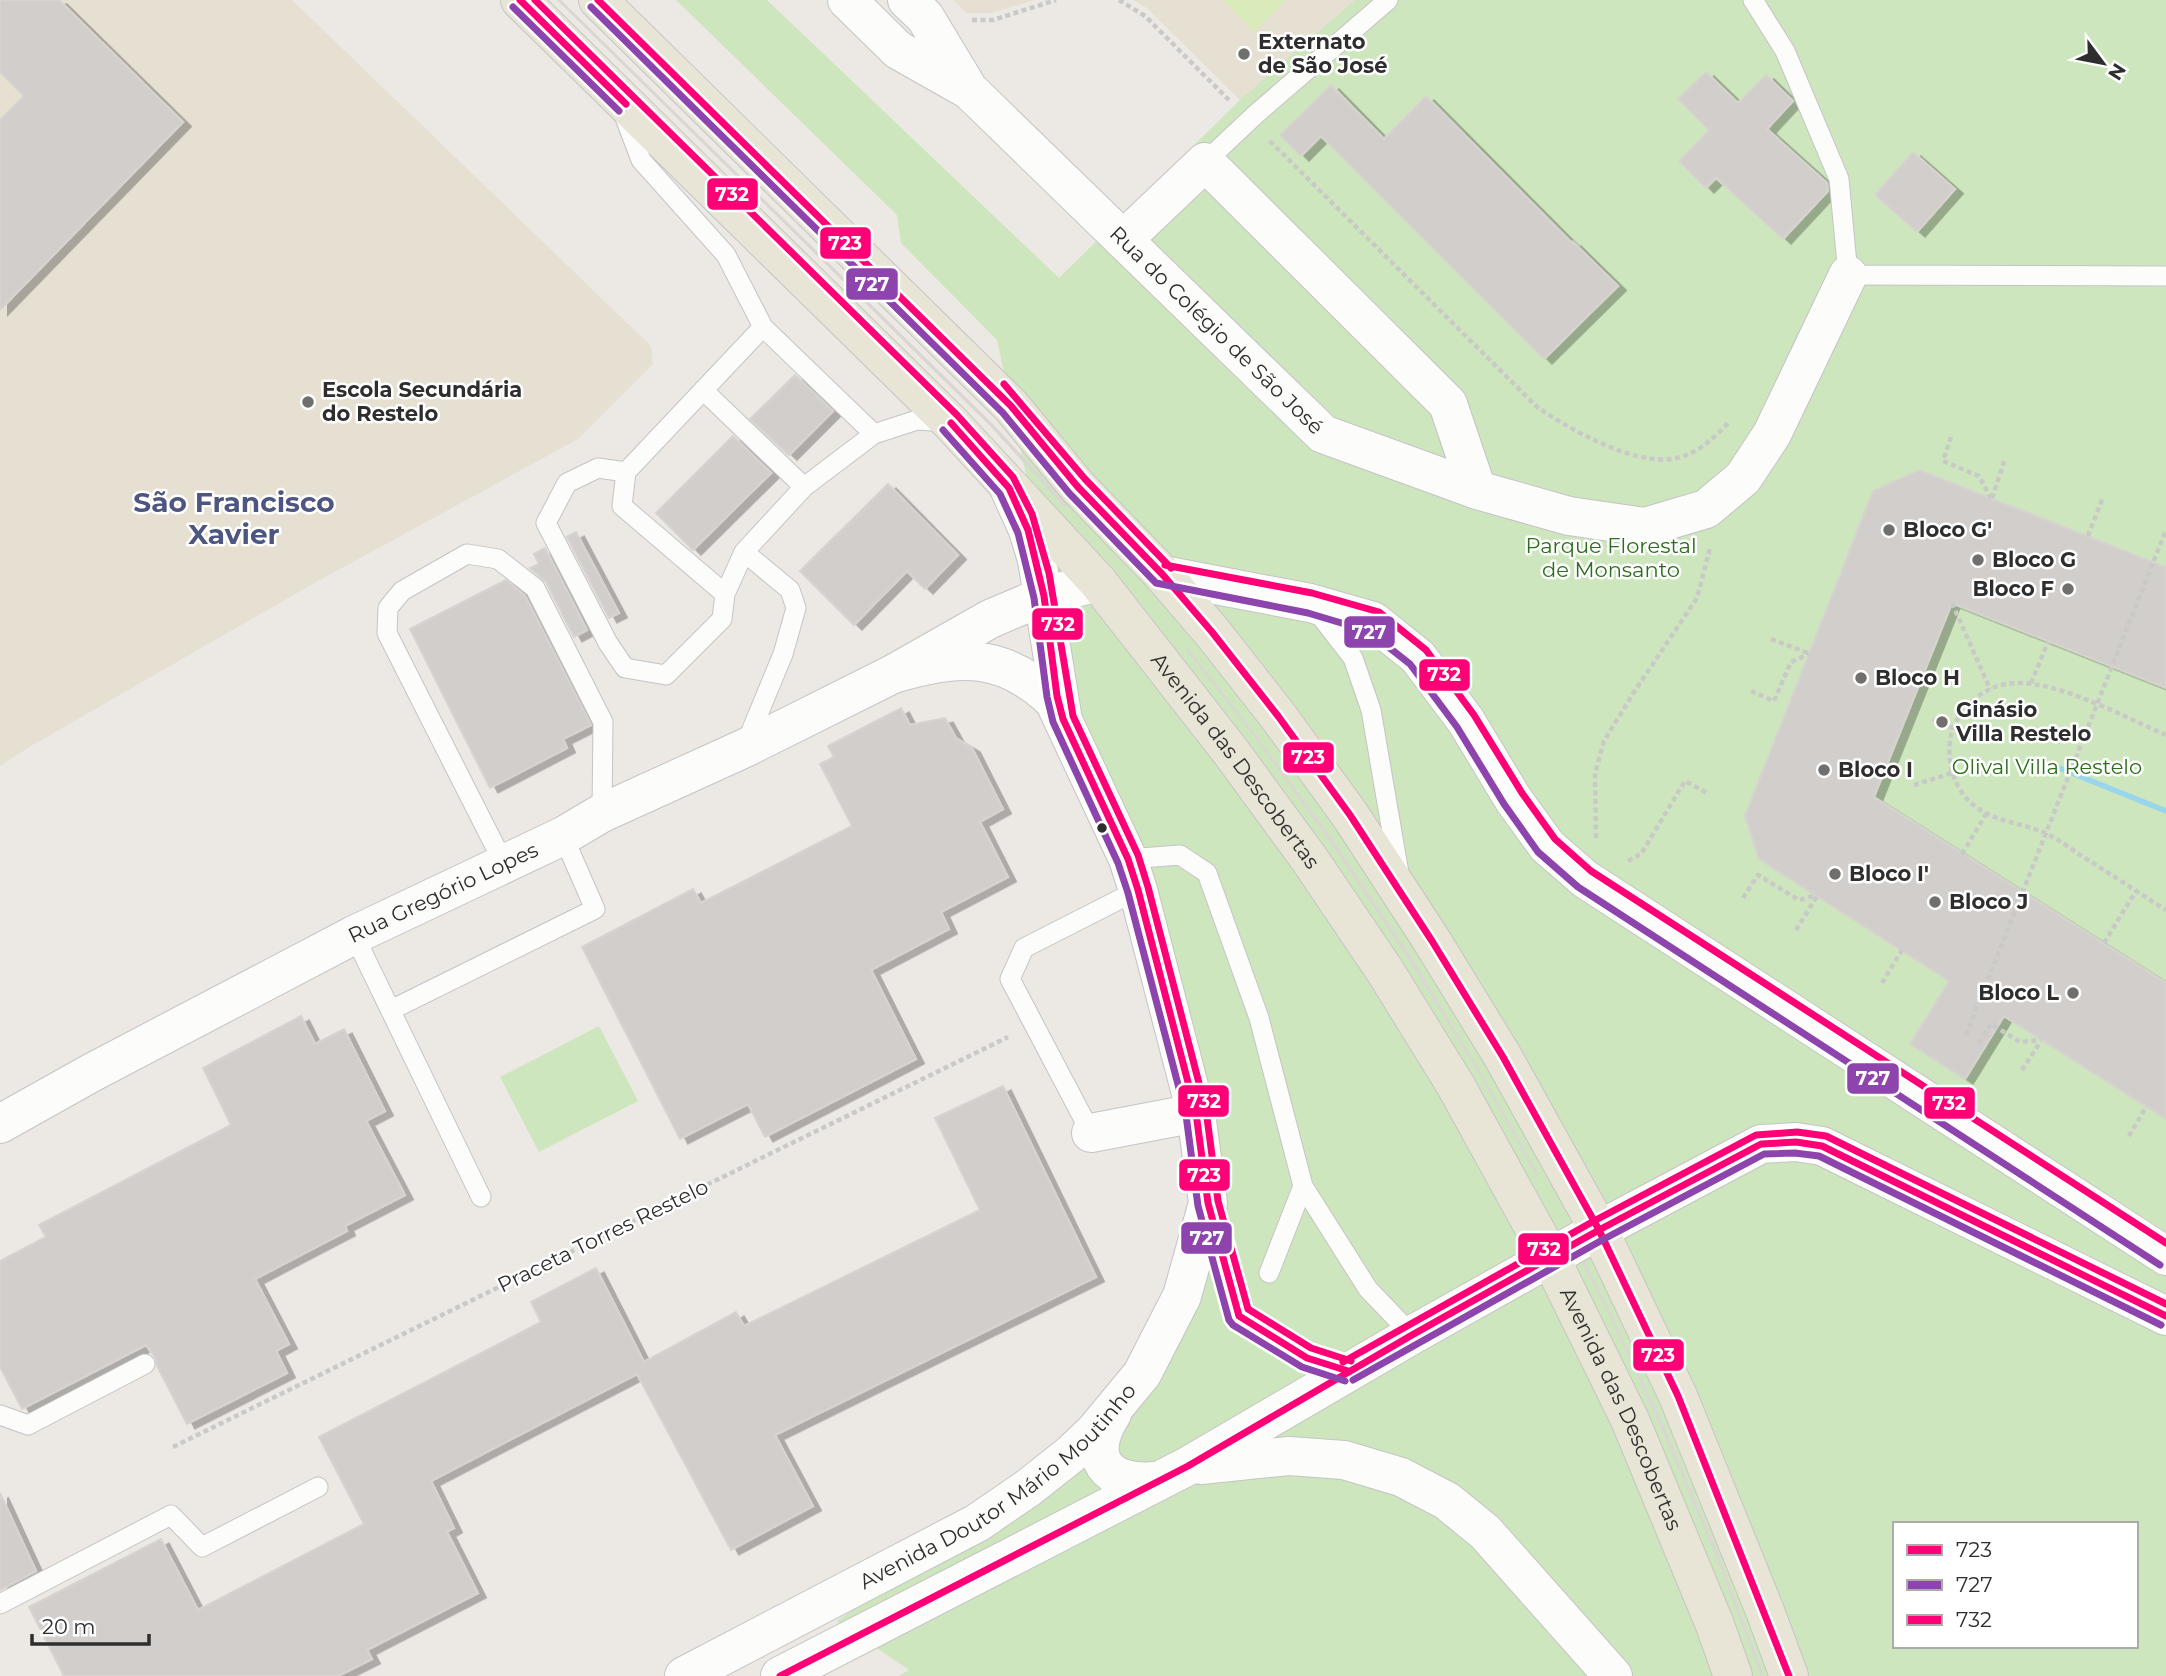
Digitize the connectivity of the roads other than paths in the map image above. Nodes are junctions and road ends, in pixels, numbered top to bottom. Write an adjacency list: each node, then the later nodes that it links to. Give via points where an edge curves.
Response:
1 (520, 0): 8 (main road, Avenida das Descobertas)
2 (598, 0): 22 (main road, via 1011,406 1077,486)
3 (847, 0): 7 (street, Rua do Colégio de São José, via 898,50)
4 (907, 0): 7 (street, Rua do Colégio de São José, via 925,17)
5 (1388, 0): 9 (lane)
6 (1754, 0): 11 (lane, via 1785,51 1839,179)
7 (969, 90): 10 (street, Rua do Colégio de São José)
8 (617, 94): 13 (lane, via 641,160 726,256); 15 (main road, Avenida das Descobertas)
9 (1205, 162): 10 (street); 20 (street, via 1448,404)
10 (1123, 240): 20 (street, Rua do Colégio de São José, via 1323,434)
11 (1848, 275): 12 (lane); 20 (street, Rua do Colégio de São José, via 1772,434 1743,478 1706,509 1645,527 1569,516)
12 (2166, 276)
13 (762, 327): 14 (lane); 16 (lane)
14 (703, 390): 17 (lane); 18 (lane)
15 (950, 422): 16 (lane, via 917,420); 19 (main road, Avenida das Descobertas)
16 (874, 434): 18 (lane)
17 (626, 472): 24 (lane, via 622,506); 24 (lane, via 598,468 567,483 546,523 625,668 666,675 722,619)
18 (804, 487): 21 (lane)
19 (1009, 488): 23 (main road, Avenida das Descobertas); 25 (street, Rua Gregório Lopes, via 1028,530)
20 (1477, 490)
21 (744, 552): 24 (lane); 29 (lane, via 790,590 796,608 783,654)
22 (1163, 575): 23 (main road); 26 (street); 34 (main road, via 1278,716)
23 (1098, 582): 25 (street, Rua Gregório Lopes); 28 (street, via 1070,601 1060,622 1058,675); 45 (main road, Avenida das Descobertas, via 1231,752 1385,971)
24 (725, 594)
25 (1044, 596): 27 (street, Rua Gregório Lopes, via 990,619); 28 (street, Rua Gregório Lopes)
26 (1310, 603): 34 (lane, via 1353,658 1371,710); 44 (street, via 1373,621 1418,657 1466,721 1547,846 1585,879)
27 (893, 674): 28 (street, Rua Gregório Lopes, via 930,663 969,659 994,663 1036,684 1054,701); 29 (street, Rua Gregório Lopes)
28 (1063, 719): 33 (street, Rua Gregório Lopes)
29 (744, 748): 30 (street, Rua Gregório Lopes)
30 (602, 813): 31 (street, Rua Gregório Lopes); 32 (lane, via 603,722 535,588 498,559 467,554 402,591 388,608 387,633)
31 (563, 836): 32 (street, Rua Gregório Lopes); 36 (lane, via 595,909)
32 (504, 864): 35 (street, Rua Gregório Lopes)
33 (1133, 874): 37 (street, Rua Gregório Lopes); 39 (lane, via 1024,948 1010,979); 40 (lane, via 1180,855 1207,873 1258,1018)
34 (1404, 898): 43 (main road, via 1503,1057)
35 (354, 935): 36 (lane); 38 (street, Rua Gregório Lopes)
36 (391, 1010): 41 (lane)
37 (1196, 1113): 39 (street); 42 (street, Rua Gregório Lopes)
38 (0, 1124)
39 (1091, 1133)
40 (1303, 1186): 46 (lane); 48 (lane, via 1368,1289)
41 (481, 1197)
42 (1209, 1203): 50 (lane, Rua Gregório Lopes, via 1239,1317 1307,1358); 51 (street, Avenida Doutor Mário Moutinho, via 1182,1296 1142,1374)
43 (1599, 1230): 45 (street); 47 (street, via 1762,1144 1796,1142 1822,1146); 60 (main road, via 1678,1396)
44 (2166, 1256)
45 (1550, 1257): 48 (street); 59 (main road, Avenida das Descobertas, via 1630,1420)
46 (1269, 1273)
47 (2166, 1316)
48 (1412, 1335): 50 (street)
49 (145, 1364): 52 (lane, via 28,1425)
50 (1348, 1371): 53 (street)
51 (1121, 1400): 53 (street, via 1104,1427 1098,1448 1102,1464 1113,1474 1139,1482); 56 (street, Avenida Doutor Mário Moutinho, via 1071,1454 977,1523)
52 (0, 1415)
53 (1172, 1473): 57 (street); 58 (street, via 1289,1456 1344,1460 1401,1477 1447,1501 1485,1532)
54 (318, 1487): 55 (lane, via 202,1547 171,1515)
55 (0, 1604)
56 (684, 1676)
57 (780, 1676)
58 (1613, 1676)
59 (1733, 1676)
60 (1788, 1676)

